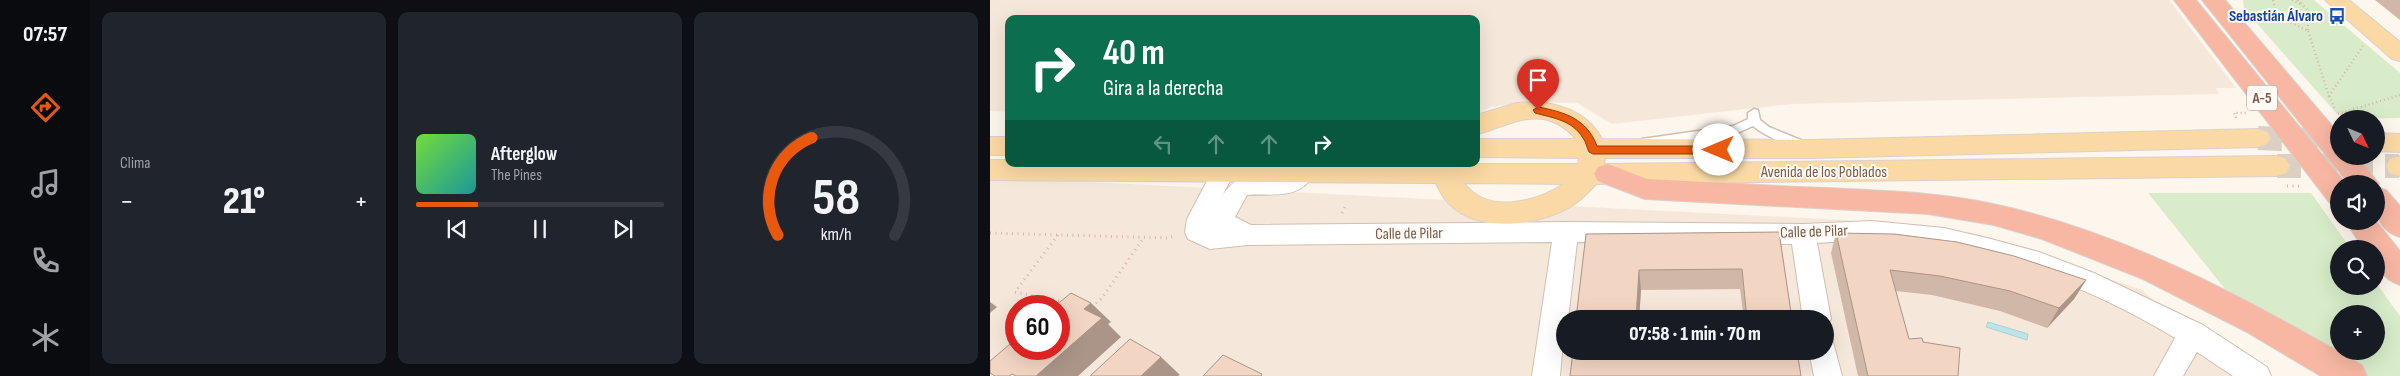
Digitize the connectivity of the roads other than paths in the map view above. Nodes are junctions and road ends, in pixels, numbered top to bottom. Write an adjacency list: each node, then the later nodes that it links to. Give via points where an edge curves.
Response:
1 (2185, 0): 26 (highway, A-5)
2 (2356, 0): 5 (main road)
3 (2216, 2): 9 (highway, A-5)
4 (2332, 9): 6 (main road)
5 (2400, 37)
6 (2400, 54)
7 (1480, 124): 16 (main road, via 1516,111 1560,114 1577,124 1588,136)
8 (2258, 138): 14 (main road, Avenida de los Poblados)
9 (2330, 141)
10 (990, 146): 11 (main road)
11 (1005, 146)
12 (1480, 148): 16 (main road, Avenida de los Poblados)
13 (2385, 148): 15 (main road)
14 (1811, 149): 16 (main road, Avenida de los Poblados); 16 (lane, via 1766,130 1754,117 1735,130 1655,140)
15 (2400, 158)
16 (1600, 162): 18 (main road, Avenida de los Poblados); 20 (main road, Avenida de los Poblados); 22 (main road, via 1579,187 1561,201 1537,211 1512,214 1487,212 1467,204 1453,191); 41 (highway, via 1645,189 1942,206 2017,220 2107,251 2208,297)
17 (2349, 165): 25 (highway)
18 (2277, 166)
19 (1472, 167): 22 (main road, Avenida de los Poblados)
20 (1480, 167)
21 (1224, 168): 23 (main road, Avenida de los Poblados); 24 (main road, Avenida de los Poblados); 32 (street, Calle de Pilar, via 1199,219 1197,232 1210,238)
22 (1447, 168): 24 (main road, Avenida de los Poblados)
23 (990, 170)
24 (1303, 173): 32 (street, Calle de Pilar, via 1283,187 1246,186 1238,189 1221,221)
25 (2358, 175)
26 (2330, 184)
27 (2385, 208): 28 (highway)
28 (2400, 226)
29 (2366, 230): 33 (highway)
30 (1566, 232): 31 (street, Calle de Pilar); 32 (street, Calle de Pilar); 37 (street)
31 (1804, 234): 34 (street); 35 (street, Calle de Pilar, via 1893,231 1944,237 2010,252 2098,287)
32 (1248, 235)
33 (2400, 273)
34 (1815, 310)
35 (2193, 333): 39 (street); 40 (street, Calle de Pilar)
36 (1825, 360): 38 (street)
37 (1546, 376)
38 (1828, 376)
39 (2168, 376)
40 (2257, 376)
41 (2350, 376)

